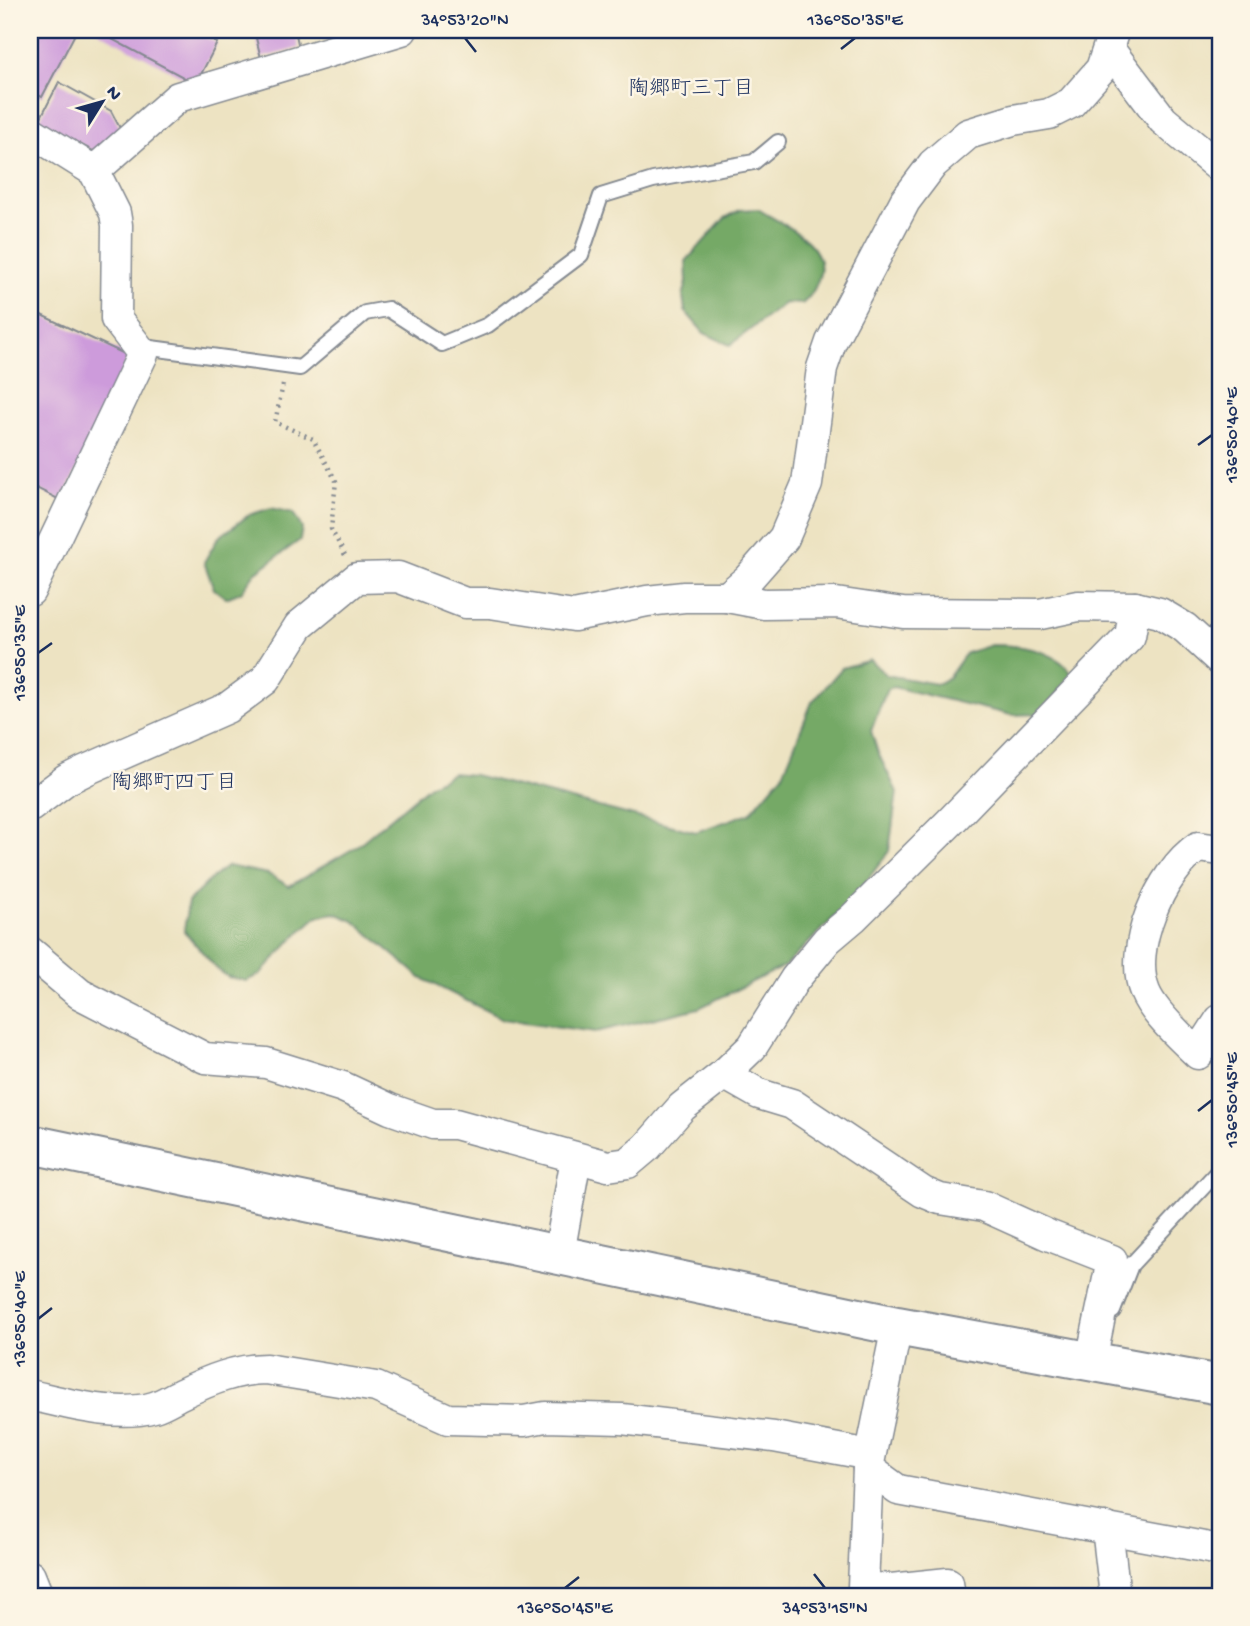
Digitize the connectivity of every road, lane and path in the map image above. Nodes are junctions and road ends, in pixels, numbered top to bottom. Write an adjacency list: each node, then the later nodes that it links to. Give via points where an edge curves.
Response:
1 (402, 30): 6 (street, via 178,97)
2 (1111, 39): 5 (street, via 1163,120); 11 (street, via 1101,69 1072,103 1049,114 968,134 933,164 905,201 831,342 822,368 807,484 784,538)
3 (30, 131): 6 (street)
4 (778, 142): 8 (lane, via 754,162 653,180 601,196 582,256 488,325 442,344 388,309 365,313 300,368)
5 (1220, 168)
6 (94, 171): 7 (street, via 117,225 117,319)
7 (143, 354): 8 (lane, via 151,348); 10 (street)
8 (286, 367): 9 (path, via 275,422 313,439 336,481 331,529)
9 (357, 578): 11 (street, via 398,577 465,603 574,616 647,601); 14 (street, via 299,626 265,680 227,708 66,780)
10 (30, 591)
11 (727, 597): 12 (street, via 764,604 836,603 903,613 1040,614 1079,606)
12 (1135, 607): 13 (street, via 1160,613 1185,628); 18 (street, via 1130,636 950,822 827,940 795,979 752,1047)
13 (1220, 660)
14 (30, 807)
15 (1220, 850): 17 (street, via 1198,847 1172,871 1142,939 1140,968 1145,994 1198,1054)
16 (30, 952): 20 (street, via 80,994 205,1058 266,1063 344,1087 433,1124 455,1124)
17 (1220, 1020)
18 (724, 1074): 20 (street, via 682,1107 628,1163 608,1166); 24 (street, via 759,1094 792,1104 923,1192 984,1206 1112,1260)
19 (30, 1143): 22 (street)
20 (576, 1158): 22 (street)
21 (1220, 1169): 24 (lane, via 1131,1265)
22 (559, 1254): 23 (street)
23 (897, 1326): 24 (street); 27 (street)
24 (1093, 1350): 25 (street)
25 (1220, 1385)
26 (30, 1395): 27 (street, via 128,1411 154,1407 224,1375 266,1369 376,1387 448,1419 622,1419 774,1437)
27 (869, 1461): 28 (street, via 898,1490); 32 (street, via 863,1587 948,1583)
28 (1107, 1528): 29 (street); 33 (street)
29 (1220, 1550)
30 (30, 1576): 31 (street)
31 (38, 1596)
32 (950, 1596)
33 (1115, 1596)

